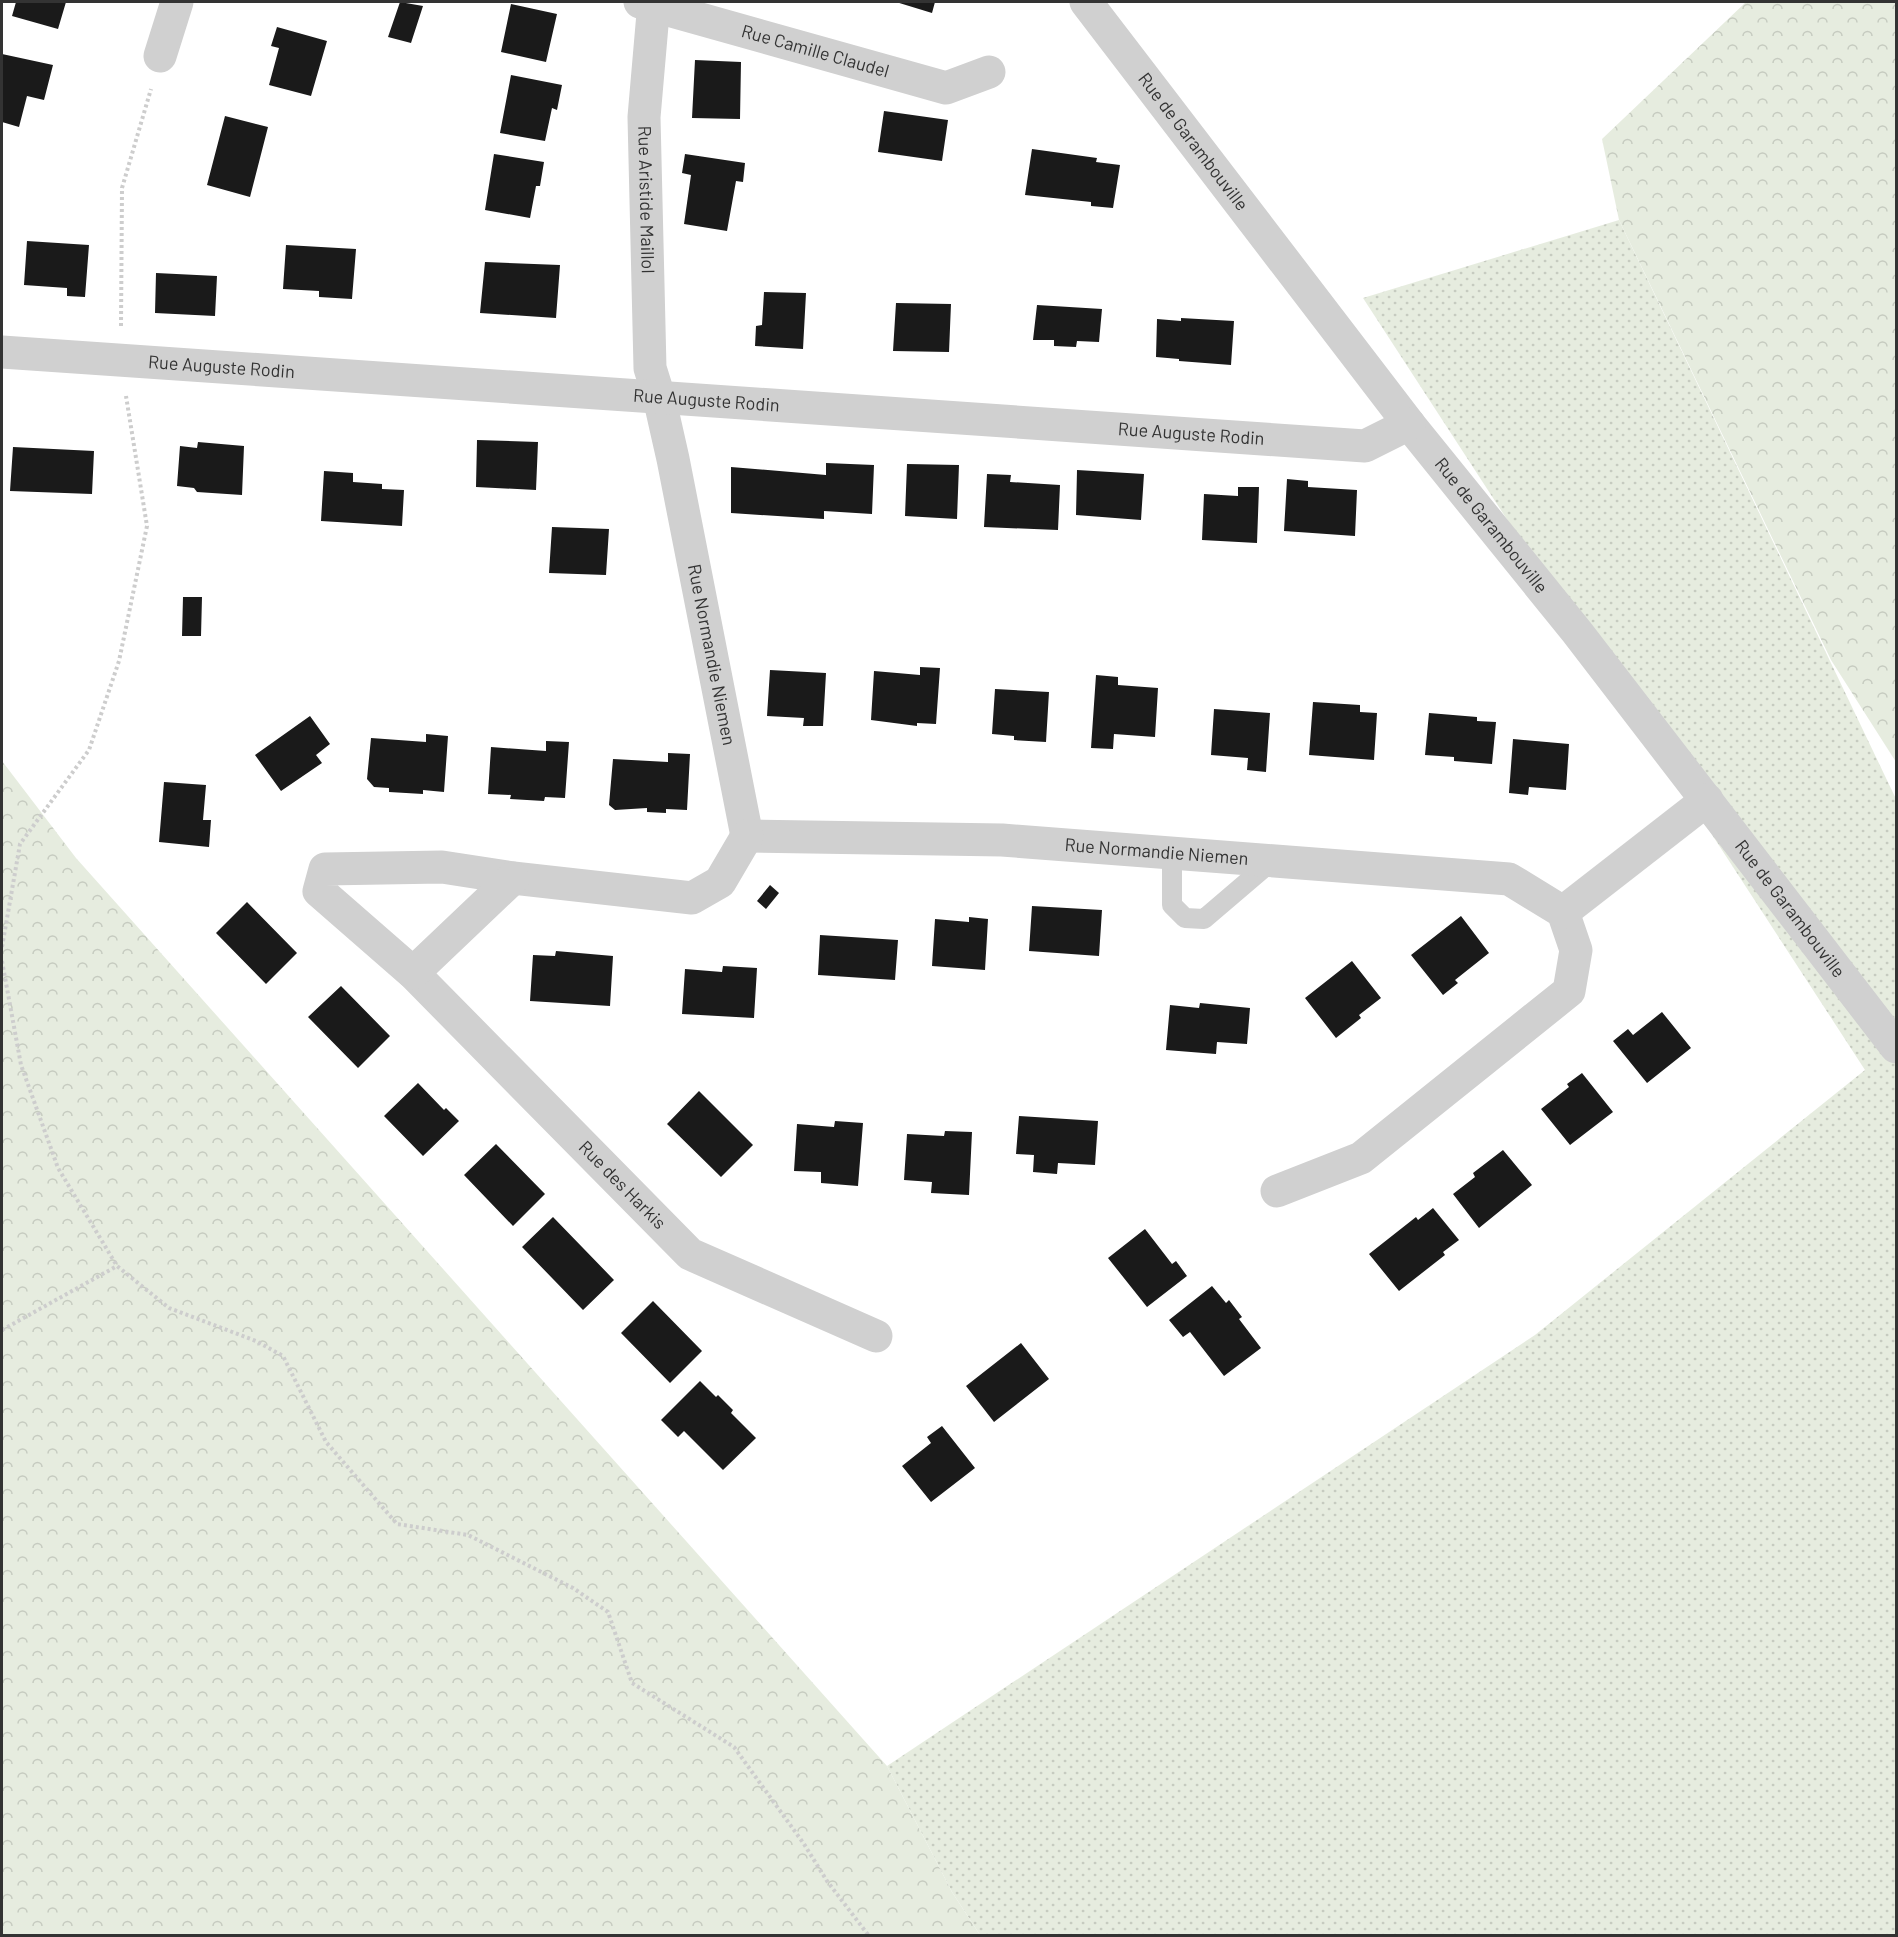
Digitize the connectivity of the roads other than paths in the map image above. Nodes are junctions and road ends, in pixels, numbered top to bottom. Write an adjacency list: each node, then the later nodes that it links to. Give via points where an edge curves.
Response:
1 (177, 2): 4 (street)
2 (1086, 2): 8 (street, Rue de Garambouville)
3 (649, 3): 5 (street, Rue Camille Claudel, via 945,88); 7 (street, Rue Aristide Maillol, via 644,117 650,368)
4 (160, 56)
5 (989, 72)
6 (2, 352): 7 (street, Rue Auguste Rodin)
7 (659, 397): 8 (street, Rue Auguste Rodin, via 1365,446); 10 (street, Rue Normandie Niemen)
8 (1409, 424): 9 (street, Rue de Garambouville)
9 (1707, 800): 14 (street); 16 (street, Rue de Garambouville)
10 (747, 836): 11 (street, Rue Normandie Niemen, via 1002,840); 13 (street, Rue des Harkis, via 720,882 692,898)
11 (1172, 853): 12 (street, Rue Normandie Niemen); 12 (lane, via 1172,905 1185,918 1204,919)
12 (1273, 860): 14 (street, Rue Normandie Niemen, via 1509,879)
13 (513, 878): 15 (street); 15 (street, Rue des Harkis, via 442,867 325,869 319,891)
14 (1563, 912): 17 (street, via 1576,950 1569,991 1361,1158)
15 (413, 973): 18 (street, Rue des Harkis, via 690,1254)
16 (1896, 1047)
17 (1277, 1191)
18 (876, 1336)

